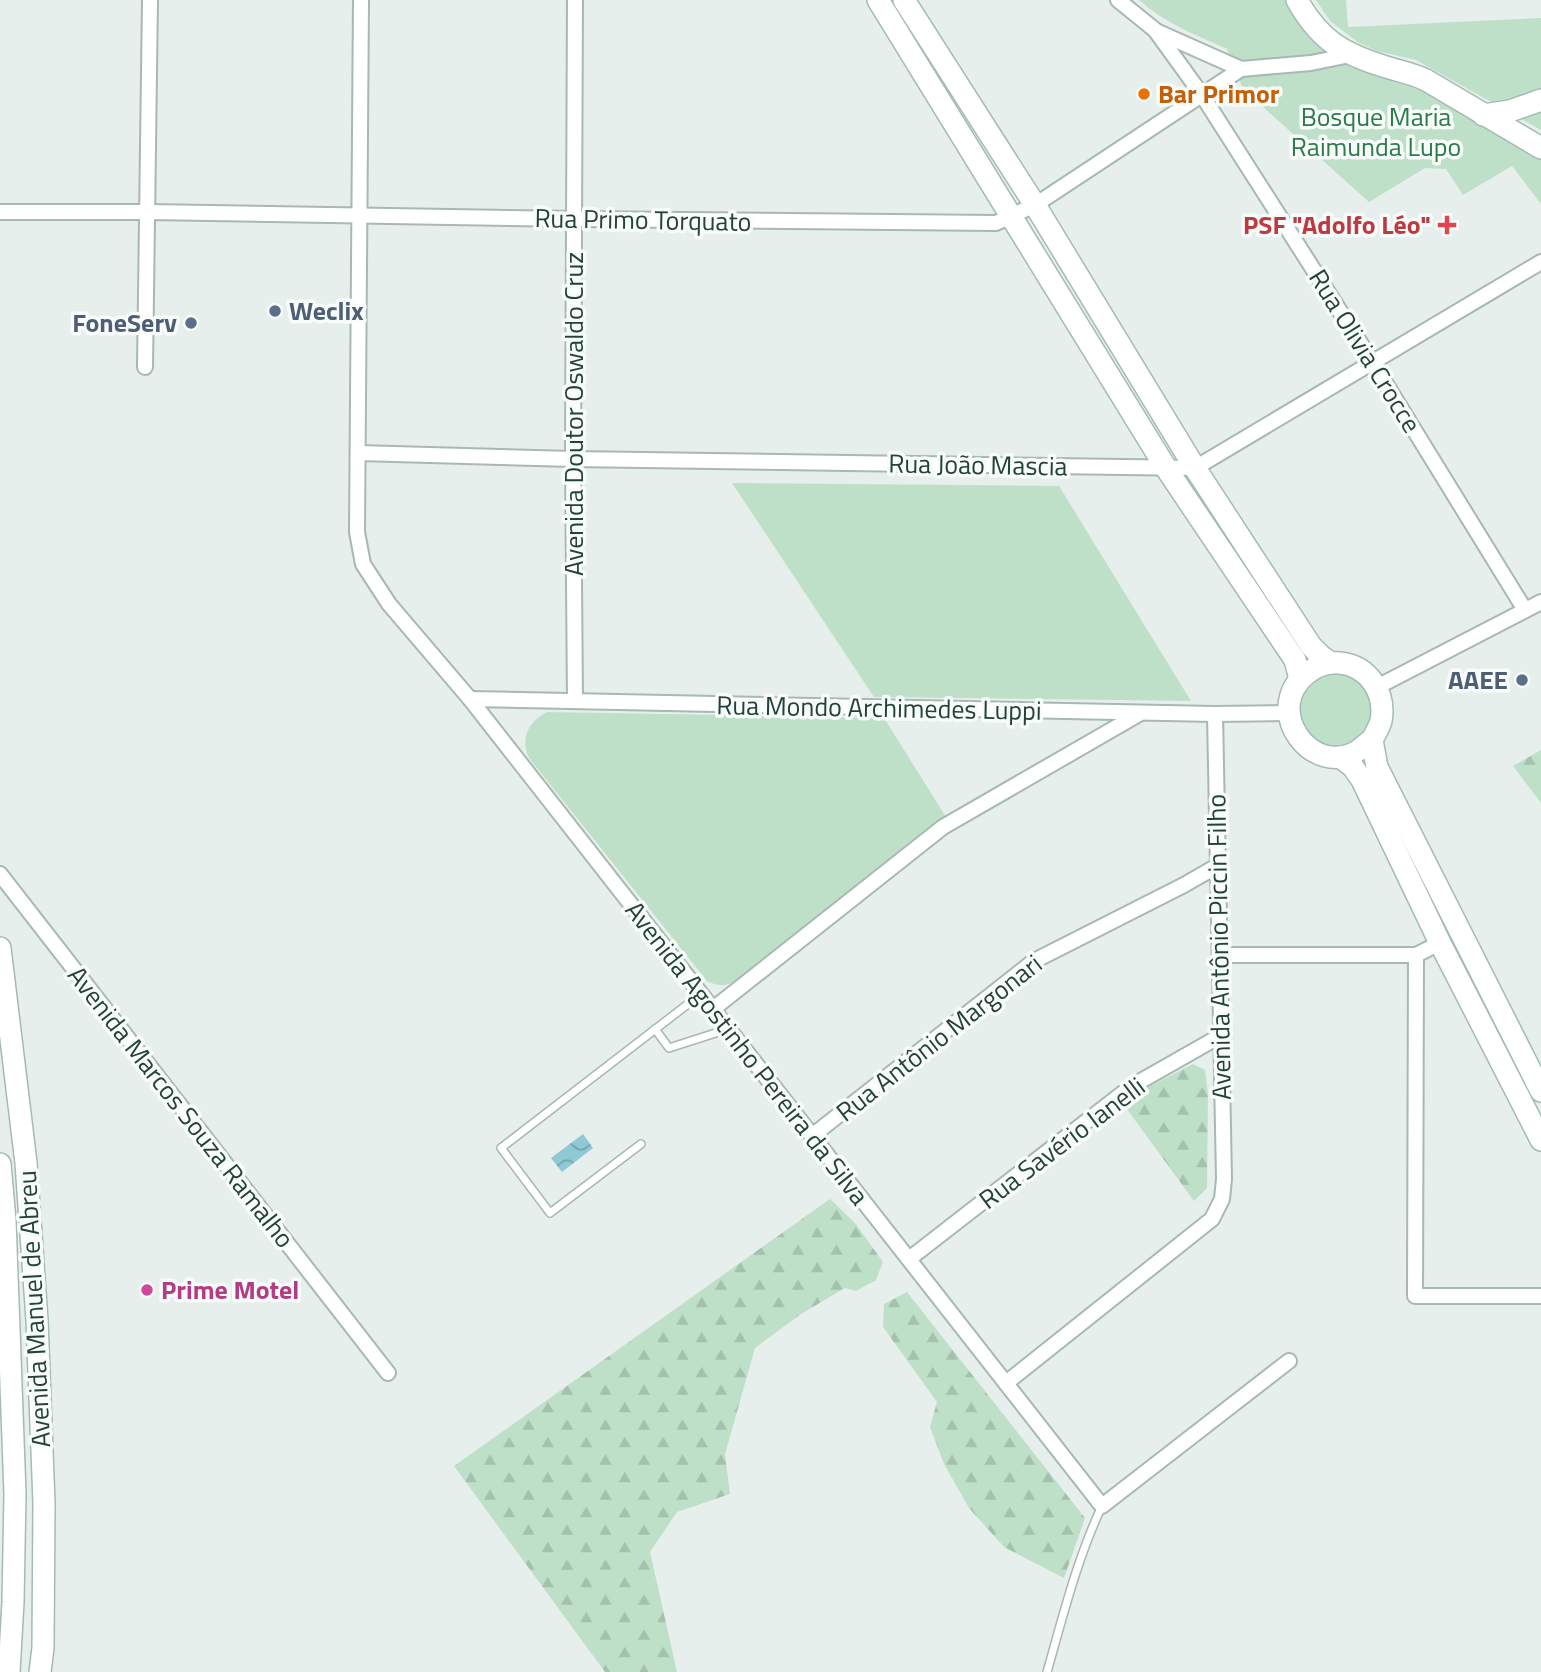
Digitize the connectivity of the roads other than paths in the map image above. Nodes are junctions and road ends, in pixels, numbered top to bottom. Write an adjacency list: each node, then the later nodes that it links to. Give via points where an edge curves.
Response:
1 (150, 0): 17 (street)
2 (361, 0): 18 (street, Avenida Agostinho Pereira da Silva)
3 (575, 0): 20 (street, Avenida Doutor Oswaldo Cruz)
4 (878, 0): 19 (street)
5 (904, 0): 15 (street)
6 (1118, 0): 8 (street, Rua Olivia Crocce)
7 (1297, 0): 9 (street, via 1319,32)
8 (1155, 30): 10 (street); 11 (street, Rua Olivia Crocce)
9 (1350, 55): 10 (street); 13 (street, via 1426,80)
10 (1241, 69): 11 (street, Rua Primo Torquato)
11 (1202, 95): 15 (street, Rua Primo Torquato); 22 (street, Rua Olivia Crocce)
12 (1541, 100): 13 (street)
13 (1483, 115): 14 (street)
14 (1541, 148)
15 (1035, 205): 19 (street, Rua Primo Torquato); 27 (street)
16 (0, 212): 17 (street, Rua Primo Torquato)
17 (148, 212): 18 (street, Rua Primo Torquato); 23 (street)
18 (359, 216): 20 (street, Rua Primo Torquato); 24 (street, Avenida Agostinho Pereira da Silva)
19 (1010, 217): 20 (street, Rua Primo Torquato, via 996,223); 26 (street)
20 (574, 219): 25 (street, Avenida Doutor Oswaldo Cruz)
21 (1541, 262): 22 (street)
22 (1373, 363): 27 (street); 29 (street, Rua Olivia Crocce)
23 (145, 368)
24 (358, 453): 25 (street, Rua João Mascia); 33 (street, Avenida Agostinho Pereira da Silva, via 357,532 363,564 389,604)
25 (573, 459): 26 (street, Rua João Mascia); 34 (street, Avenida Doutor Oswaldo Cruz)
26 (1166, 468): 27 (street, Rua João Mascia); 31 (street, via 1295,660)
27 (1195, 468): 30 (street, via 1311,646)
28 (1541, 602): 29 (street)
29 (1525, 610): 32 (street)
30 (1331, 663): 31 (street); 32 (street, via 1349,664)
31 (1300, 679): 36 (street, via 1291,695)
32 (1377, 687): 38 (street, via 1381,723)
33 (470, 699): 34 (street, Rua Mondo Archimedes Luppi); 46 (street, Avenida Agostinho Pereira da Silva)
34 (575, 701): 35 (street, Rua Mondo Archimedes Luppi)
35 (1140, 713): 37 (street, Rua Mondo Archimedes Luppi); 47 (street, via 943,827)
36 (1289, 713): 37 (street, Rua Mondo Archimedes Luppi); 39 (street, via 1305,746 1321,755)
37 (1215, 714): 40 (street, Avenida Antônio Piccin Filho)
38 (1371, 740): 39 (street, via 1357,752); 51 (street, via 1377,767)
39 (1340, 757): 42 (street, via 1362,779)
40 (1217, 866): 44 (street, Avenida Antônio Piccin Filho); 53 (street, Rua Antônio Margonari, via 1034,961)
41 (0, 874): 60 (street, Avenida Marcos Souza Ramalho)
42 (1440, 943): 45 (street); 52 (street)
43 (0, 948): 64 (street, Avenida Manuel de Abreu, via 26,1163 37,1320 44,1503)
44 (1220, 955): 45 (street); 50 (street, Avenida Antônio Piccin Filho)
45 (1416, 956): 58 (street, via 1415,1296)
46 (701, 994): 47 (street, Avenida Agostinho Pereira da Silva); 49 (lane)
47 (713, 1009): 48 (street, Avenida Agostinho Pereira da Silva)
48 (728, 1028): 49 (lane, via 669,1048); 53 (street, Avenida Agostinho Pereira da Silva)
49 (654, 1029): 55 (lane, via 501,1148 550,1213)
50 (1220, 1036): 57 (street, Rua Savério Ianelli, via 1132,1086); 61 (street, Avenida Antônio Piccin Filho, via 1224,1180 1222,1199 1212,1219)
51 (1541, 1091)
52 (1536, 1117): 54 (street)
53 (813, 1136): 57 (street, Avenida Agostinho Pereira da Silva)
54 (1541, 1140)
55 (641, 1144)
56 (0, 1164): 63 (street, Avenida Manuel de Abreu, via 15,1494)
57 (909, 1259): 61 (street, Avenida Agostinho Pereira da Silva)
58 (1541, 1296)
59 (1289, 1361): 62 (street)
60 (388, 1373)
61 (1006, 1382): 62 (street, Avenida Agostinho Pereira da Silva)
62 (1102, 1506): 65 (lane)
63 (9, 1672)
64 (40, 1672)
65 (1047, 1672)

